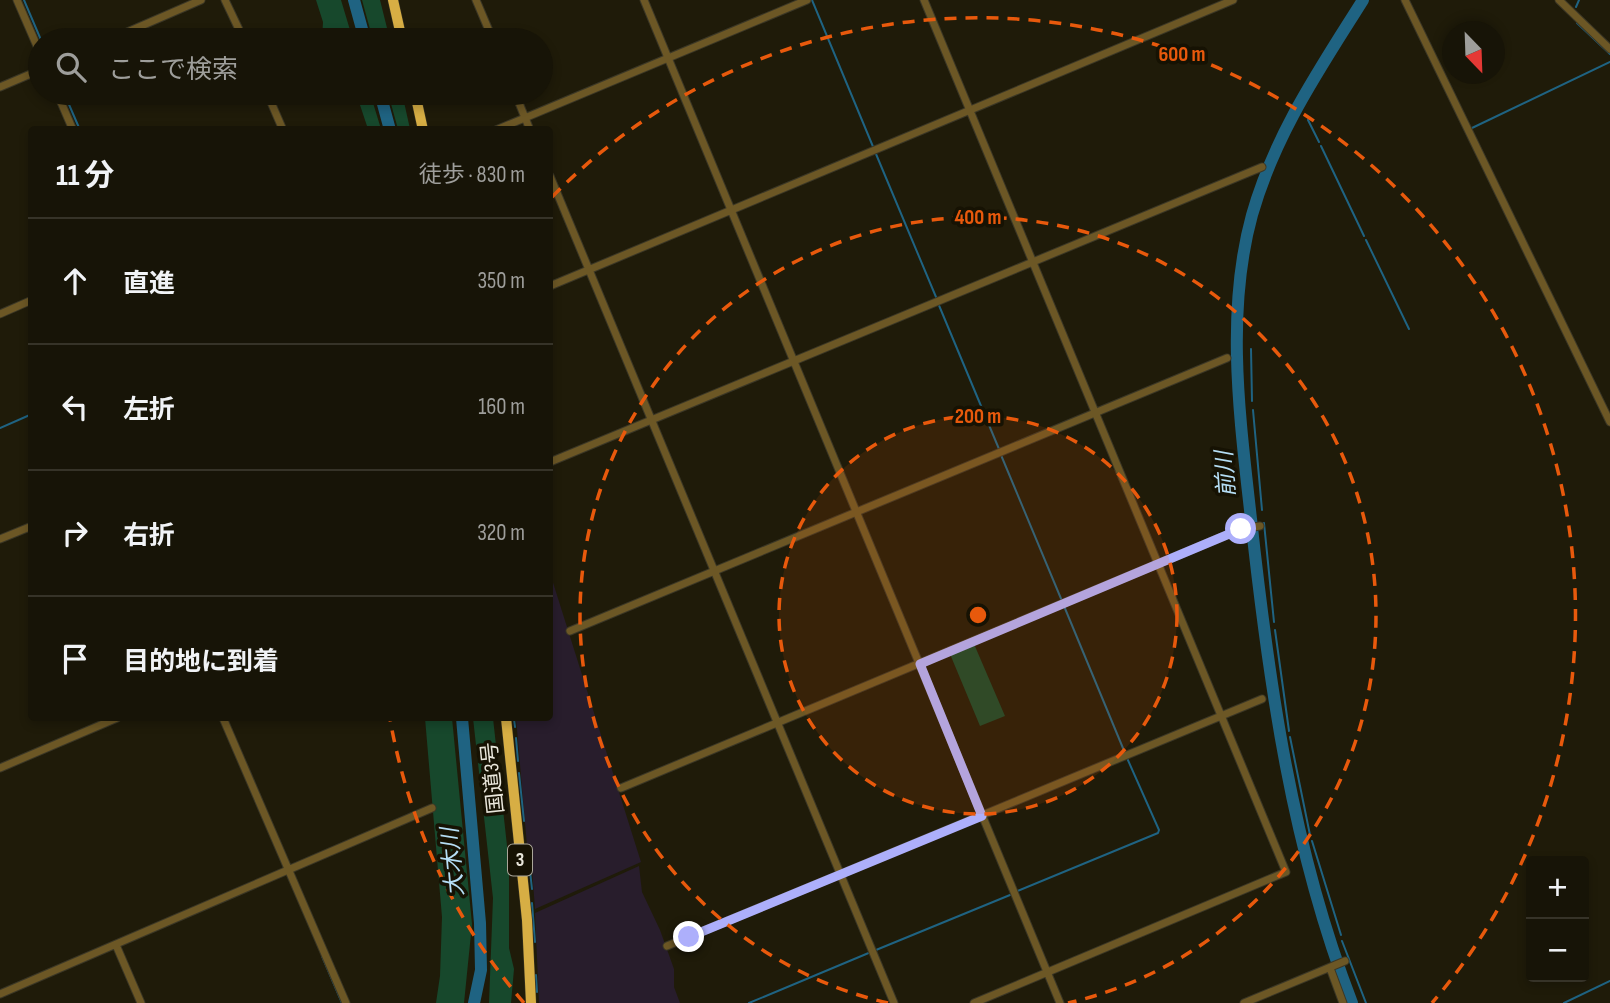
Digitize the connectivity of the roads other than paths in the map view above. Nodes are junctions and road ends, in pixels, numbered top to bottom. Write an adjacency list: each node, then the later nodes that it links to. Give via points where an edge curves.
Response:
1 (18, 0): 12 (street)
2 (201, 0): 13 (street)
3 (225, 0): 14 (street)
4 (393, 0): 15 (highway)
5 (476, 0): 16 (street)
6 (644, 0): 18 (street)
7 (924, 0): 25 (street)
8 (1233, 0): 25 (street)
9 (1405, 0): 44 (street)
10 (1559, 0): 17 (street)
11 (806, 1): 18 (street)
12 (30, 28)
13 (137, 28)
14 (238, 28)
15 (399, 28)
16 (488, 28)
17 (1610, 49)
18 (668, 57): 26 (street); 34 (street)
19 (28, 75): 20 (street)
20 (0, 87)
21 (62, 105): 27 (street)
22 (272, 105): 28 (street)
23 (418, 105): 29 (highway)
24 (520, 105): 26 (street)
25 (970, 110): 34 (street); 35 (street)
26 (525, 118): 30 (street); 31 (street)
27 (71, 126)
28 (281, 126)
29 (422, 126)
30 (506, 126)
31 (528, 126)
32 (1262, 167): 35 (street)
33 (553, 183): 36 (street)
34 (731, 210): 36 (street); 41 (street)
35 (1033, 261): 41 (street); 42 (street)
36 (589, 270): 37 (street); 43 (street)
37 (553, 285)
38 (28, 302): 39 (street)
39 (0, 314)
40 (1227, 358): 42 (street)
41 (794, 361): 43 (street); 46 (street)
42 (1095, 413): 46 (street); 50 (street)
43 (651, 420): 45 (street); 51 (street)
44 (1610, 422)
45 (553, 461)
46 (856, 513): 51 (street); 53 (street)
47 (1260, 526): 50 (street, via 1241,529)
48 (28, 528): 49 (street)
49 (0, 539)
50 (1159, 564): 53 (street); 55 (street)
51 (714, 571): 52 (street); 59 (street)
52 (570, 631)
53 (920, 664): 59 (street); 63 (street)
54 (1262, 699): 55 (street)
55 (1221, 716): 63 (street); 70 (street, via 1286,872)
56 (110, 721): 60 (street)
57 (224, 721): 64 (street)
58 (506, 721): 74 (highway, 国道3号 / 3)
59 (777, 723): 61 (street); 65 (street)
60 (0, 768)
61 (621, 788)
62 (432, 808): 64 (street)
63 (982, 816): 65 (street); 70 (street)
64 (288, 869): 66 (street); 73 (street)
65 (840, 874): 67 (street); 75 (street)
66 (116, 945): 71 (street); 72 (street)
67 (667, 946)
68 (1345, 961): 69 (street)
69 (1330, 967): 78 (street); 79 (street)
70 (1047, 972): 76 (street); 77 (street)
71 (0, 994)
72 (141, 1003)
73 (346, 1003)
74 (531, 1003)
75 (894, 1003)
76 (974, 1003)
77 (1060, 1003)
78 (1244, 1003)
79 (1343, 1003)

